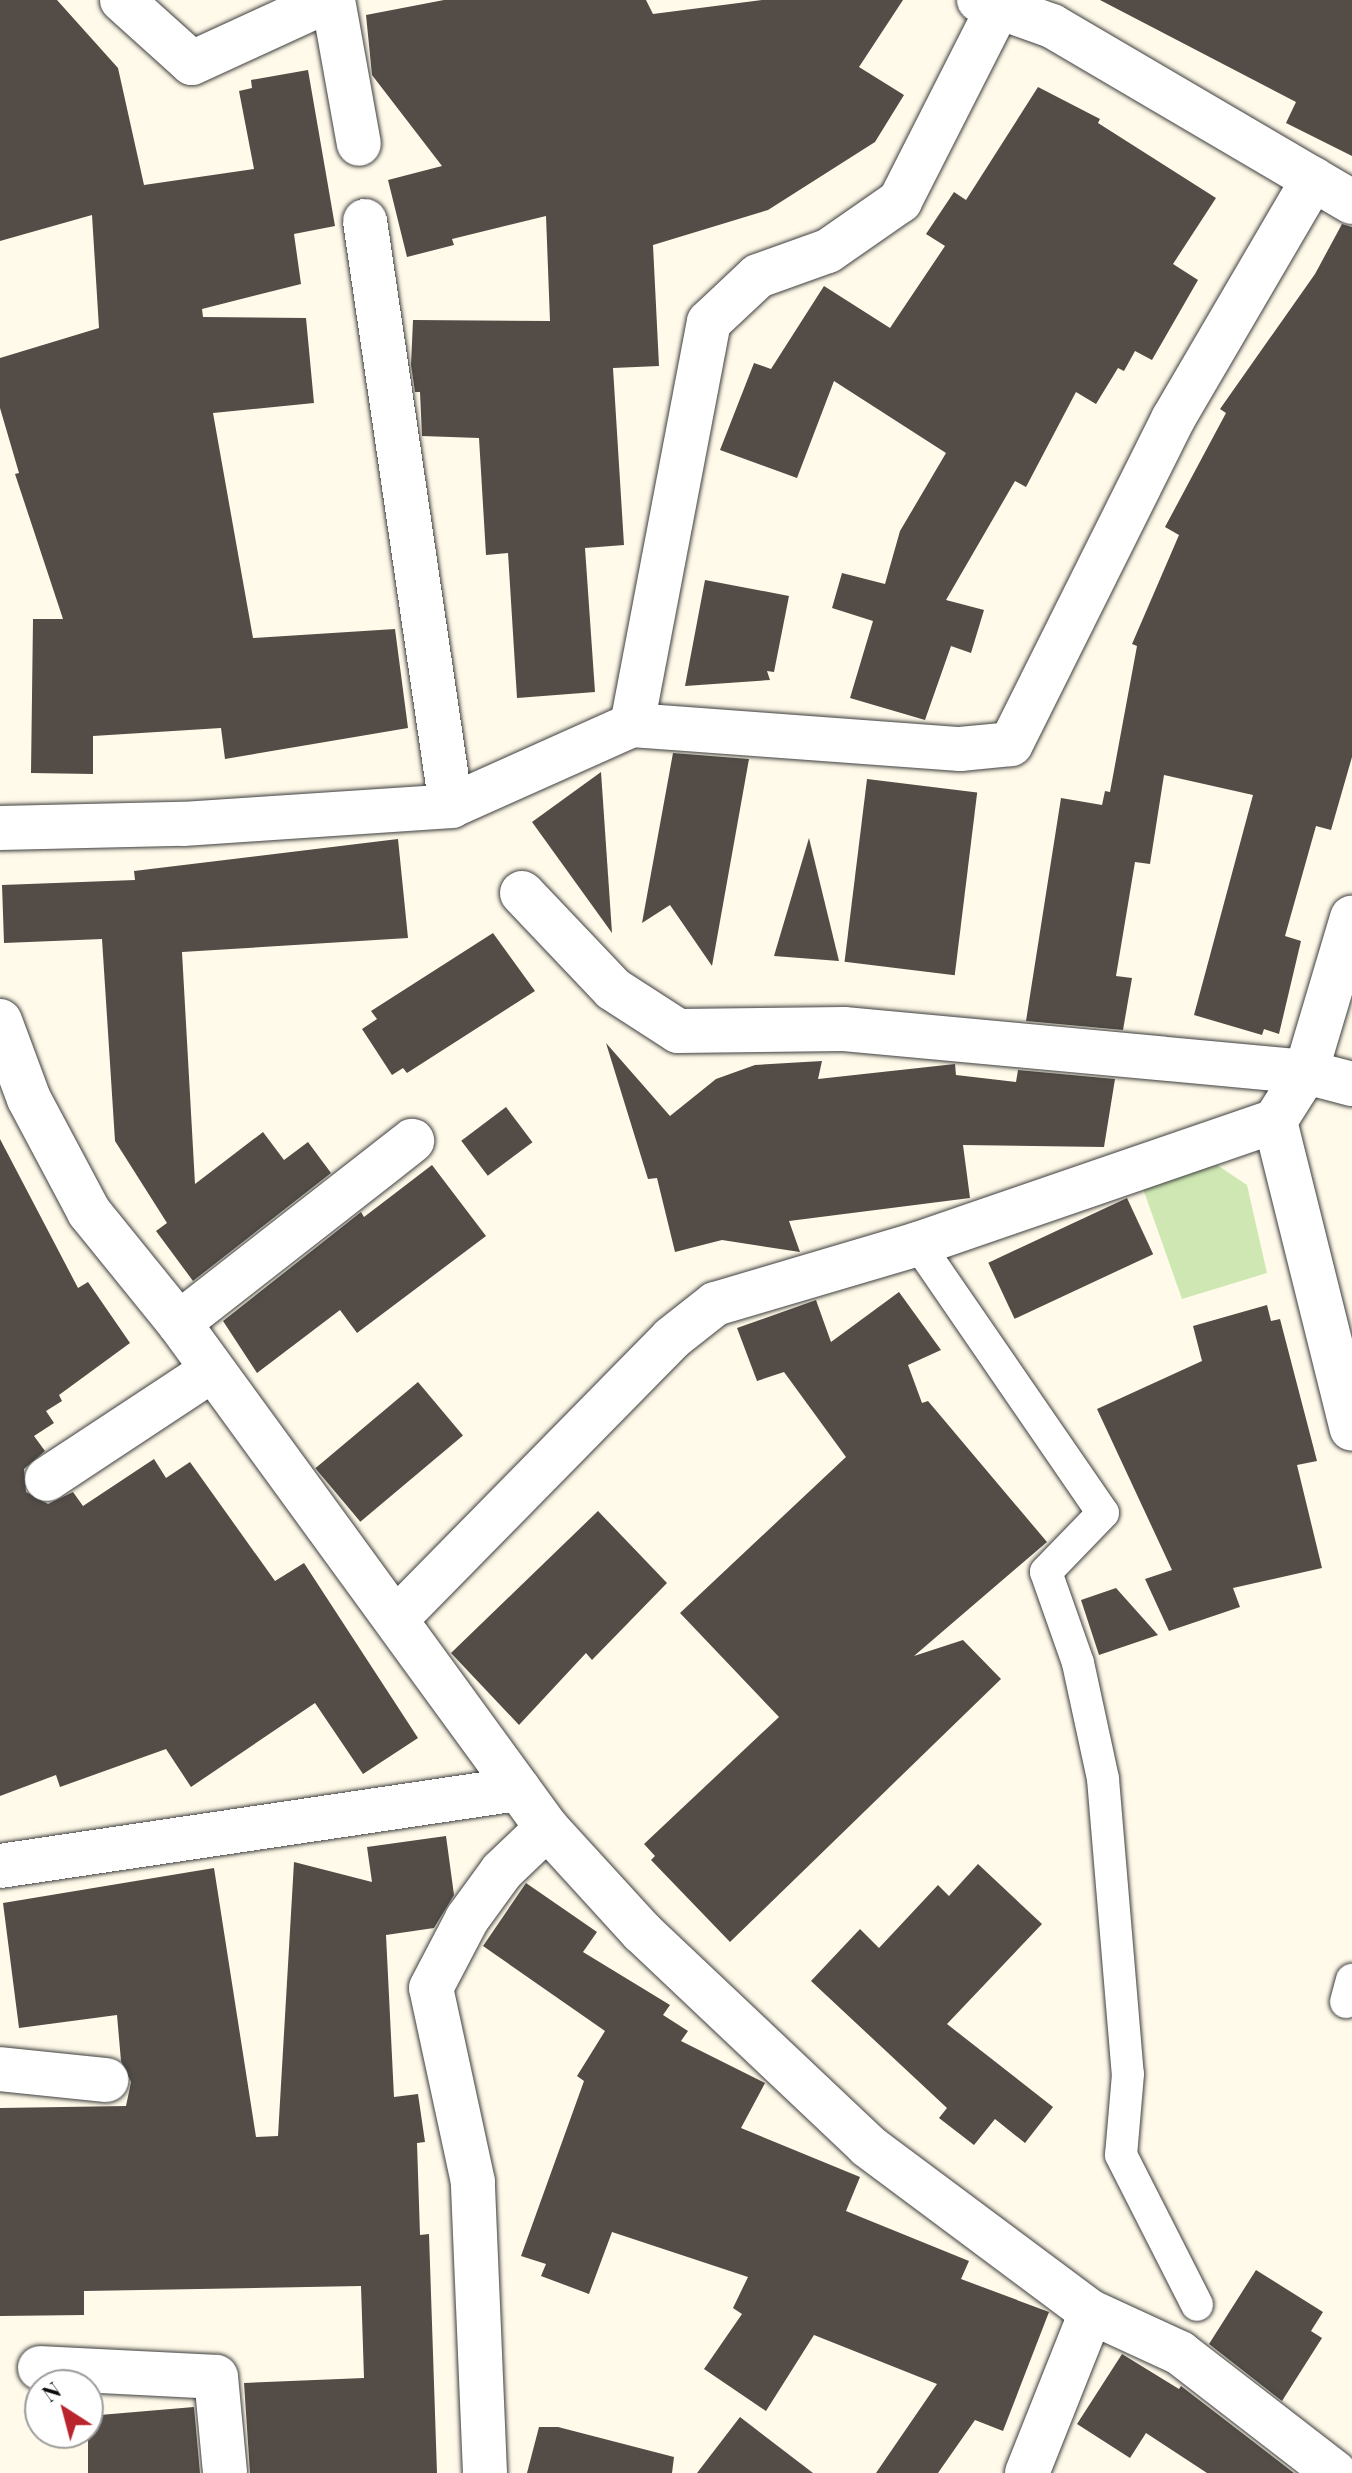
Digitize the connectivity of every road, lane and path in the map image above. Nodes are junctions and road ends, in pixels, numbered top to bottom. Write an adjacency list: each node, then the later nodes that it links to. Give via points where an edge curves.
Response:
1 (122, 0): 2 (street, via 192,63)
2 (331, 0): 5 (street)
3 (988, 5): 4 (street); 8 (street, via 900,201 828,251 758,276 709,322)
4 (1059, 13): 6 (street)
5 (359, 144)
6 (1341, 194): 8 (street, via 1173,419 1011,744 960,749)
7 (365, 221): 9 (street)
8 (632, 725): 9 (street)
9 (451, 806): 10 (street, via 183,824)
10 (0, 828)
11 (522, 893): 14 (street, via 613,989 678,1031 844,1029)
12 (1352, 918): 14 (street)
13 (0, 1021): 19 (street, via 29,1099 89,1212)
14 (1306, 1072): 15 (street); 16 (street)
15 (1352, 1084)
16 (1275, 1121): 18 (street); 21 (street)
17 (412, 1141): 19 (street)
18 (918, 1244): 23 (street, via 715,1304 672,1338); 29 (lane, via 1103,1513 1046,1572 1078,1663 1103,1779 1128,2074 1121,2155)
19 (179, 1323): 20 (street)
20 (211, 1371): 22 (street); 23 (street)
21 (1352, 1429)
22 (47, 1479)
23 (397, 1618): 24 (street)
24 (518, 1789): 25 (street); 26 (street)
25 (547, 1828): 30 (street, via 642,1932 868,2146); 33 (street, via 502,1871 467,1919 431,1988 473,2182)
26 (0, 1866)
27 (0, 2069): 28 (street)
28 (106, 2080)
29 (1197, 2305)
30 (1091, 2312): 34 (street); 35 (street, via 1180,2353)
31 (40, 2368): 32 (street, via 216,2377)
32 (225, 2473)
33 (485, 2473)
34 (1027, 2473)
35 (1335, 2473)

